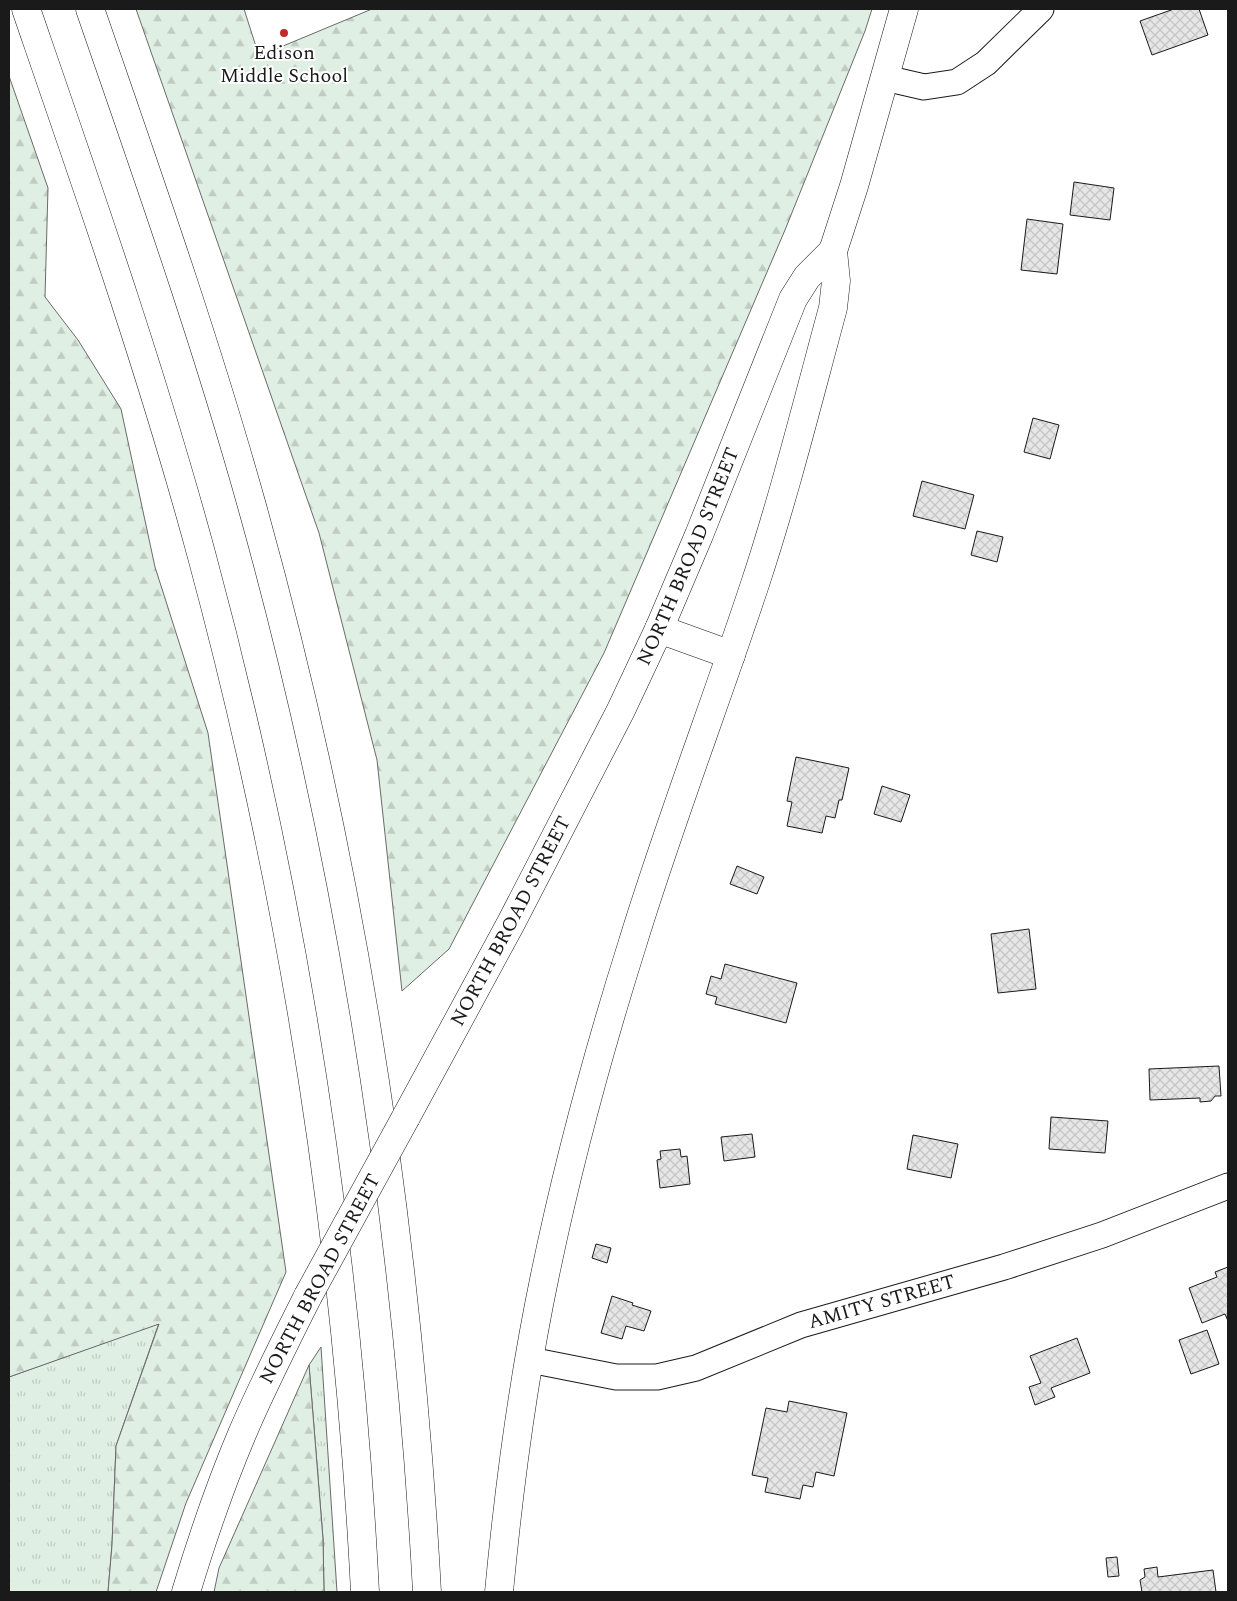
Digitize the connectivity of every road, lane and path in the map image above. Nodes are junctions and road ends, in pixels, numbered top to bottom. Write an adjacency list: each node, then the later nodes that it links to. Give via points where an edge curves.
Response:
1 (26, 9): 12 (main road, via 159,407 224,641 265,818 298,988 327,1174 355,1432)
2 (90, 9): 13 (main road, via 184,283 234,442 319,775 366,1022 397,1232 416,1420)
3 (904, 9): 5 (main road, NORTH BROAD STREET)
4 (1041, 9): 5 (street, via 986,63 957,82 924,87)
5 (885, 78): 6 (main road, NORTH BROAD STREET)
6 (833, 251): 7 (main road, NORTH BROAD STREET, via 807,278 793,299); 8 (main road, NORTH BROAD STREET, via 836,282 833,308 778,509)
7 (659, 629): 8 (main road); 11 (main road, NORTH BROAD STREET, bridge, via 567,818 278,1355 212,1510)
8 (731, 655): 10 (main road, NORTH BROAD STREET, via 652,881 606,1034 560,1210)
9 (1228, 1186): 10 (street, AMITY STREET, via 1102,1235 802,1325 696,1368 657,1377 616,1377)
10 (530, 1360): 14 (main road, NORTH BROAD STREET, via 512,1472)
11 (186, 1592)
12 (365, 1592)
13 (427, 1592)
14 (499, 1592)

